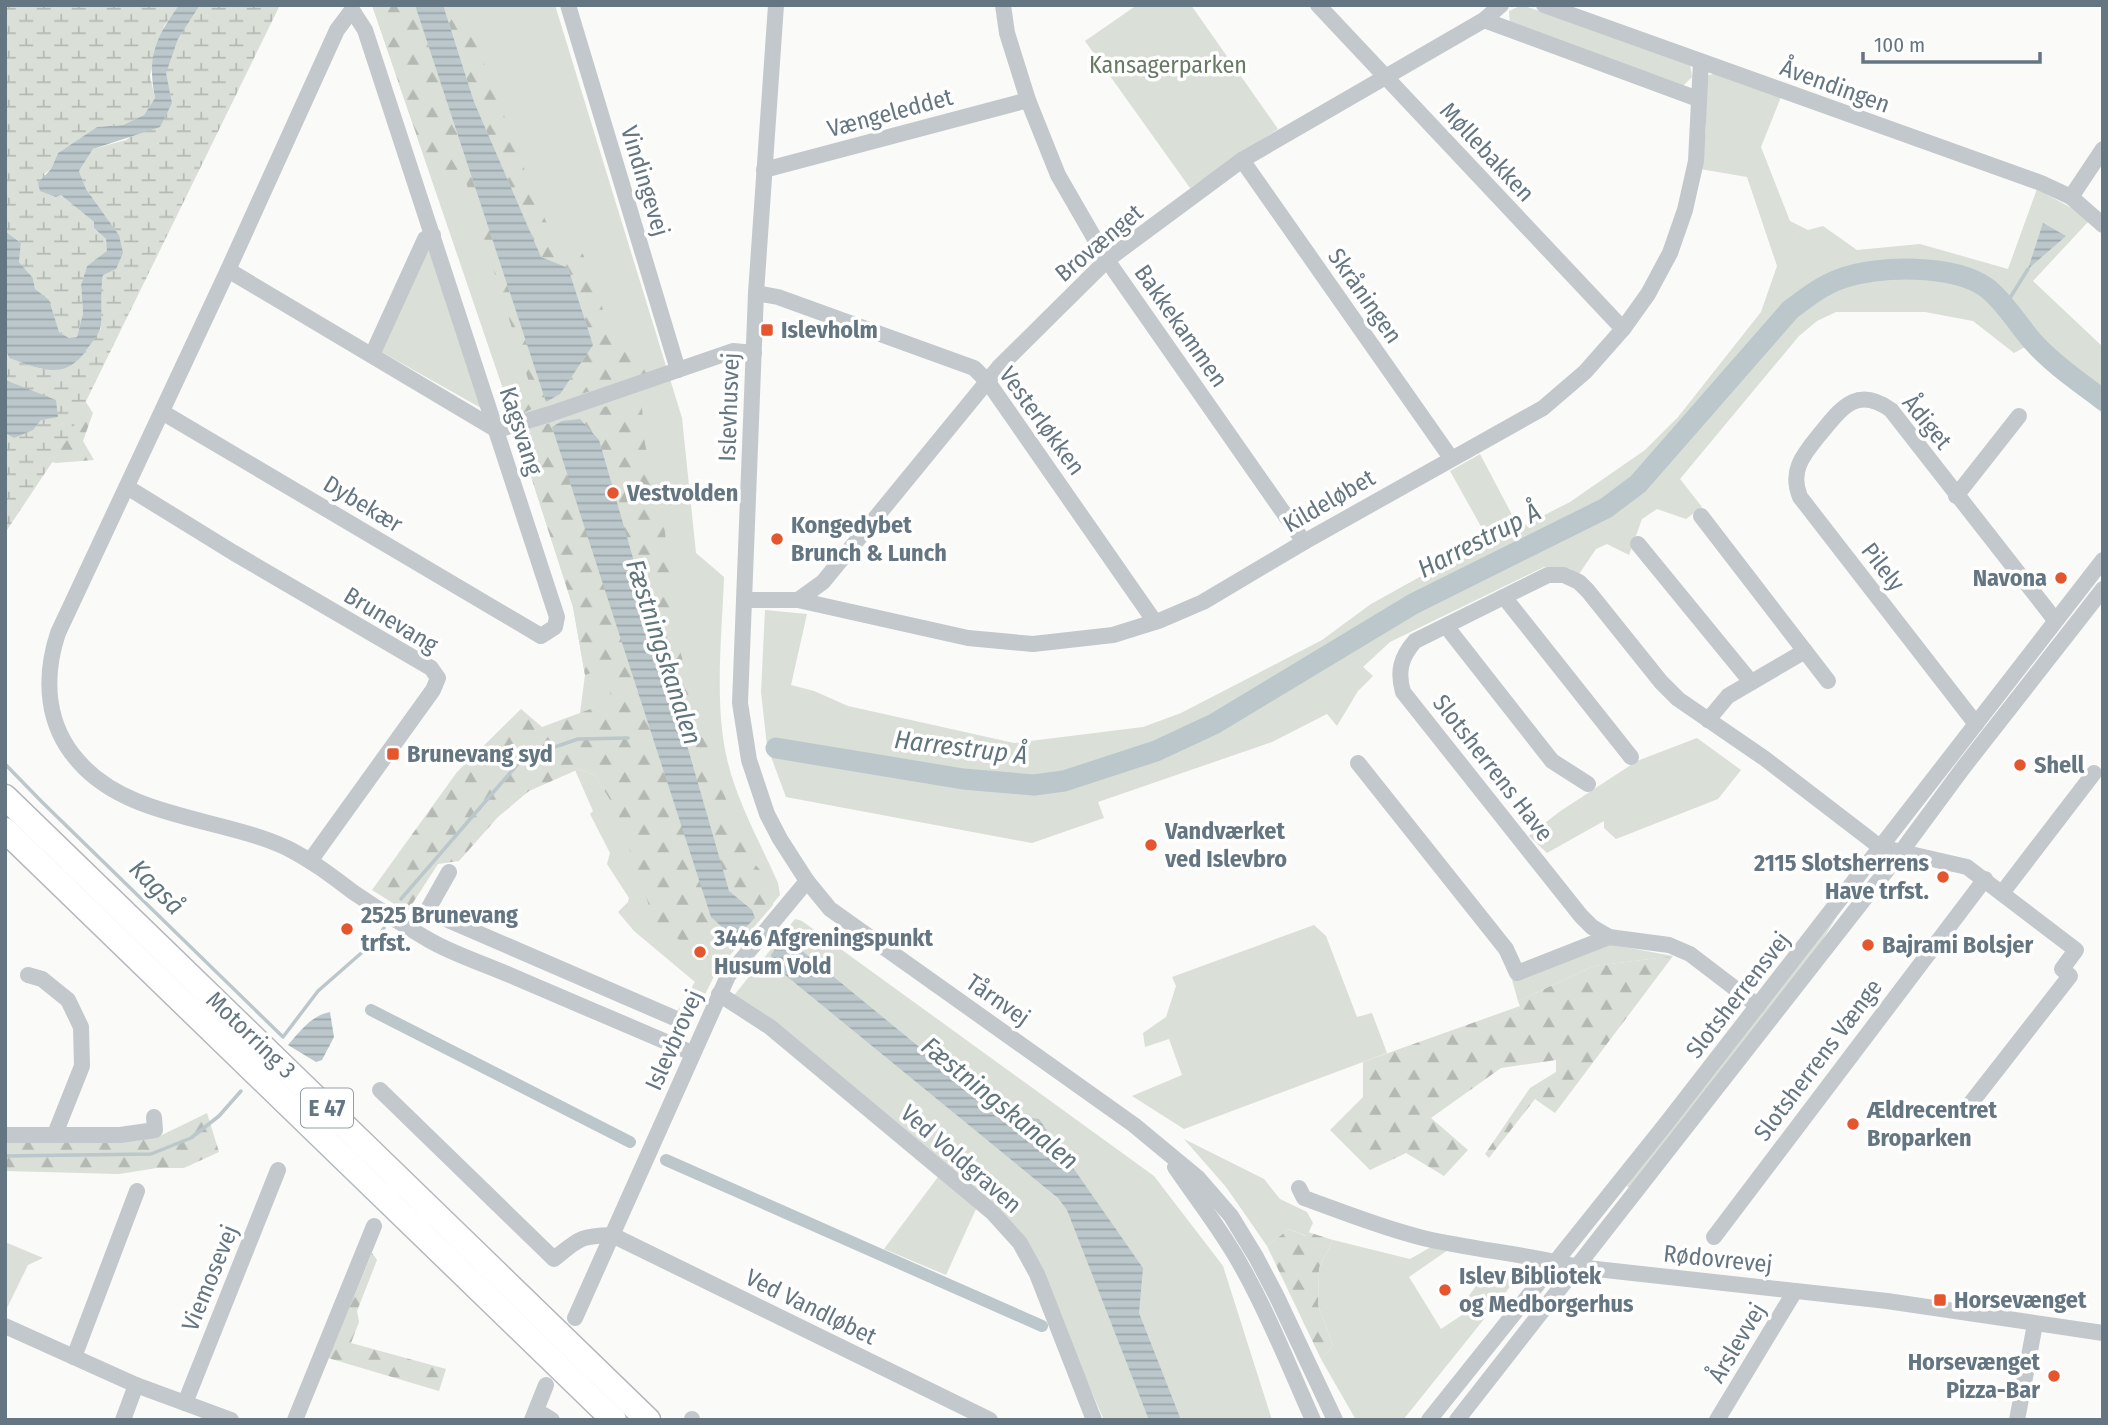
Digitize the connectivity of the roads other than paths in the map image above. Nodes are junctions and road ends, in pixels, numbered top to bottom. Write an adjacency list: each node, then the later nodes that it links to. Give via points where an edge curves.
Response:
1 (568, 5): 24 (street, Vindingevej)
2 (776, 5): 14 (street, Islevhusvej)
3 (1003, 5): 11 (street, Bakkekammen)
4 (1318, 5): 9 (street, Møllebakken)
5 (1501, 5): 7 (street, Brovænget)
6 (1544, 5): 8 (street, Åvendingen)
7 (1484, 20): 9 (street, Brovænget); 10 (street)
8 (1701, 62): 10 (street, Kildeløbet); 15 (street, Åvendingen)
9 (1385, 76): 13 (street, Brovænget); 21 (street, Møllebakken)
10 (1698, 99): 21 (street, Kildeløbet, via 1696,161 1685,210 1670,253)
11 (1028, 100): 14 (street, Vængeleddet); 18 (street, Bakkekammen, via 1058,175)
12 (2103, 149): 15 (street)
13 (1242, 160): 18 (street, Brovænget); 30 (street, Skråningen)
14 (764, 170): 20 (street, Islevhusvej)
15 (2071, 197): 16 (street, Åvendingen)
16 (2103, 225)
17 (433, 235): 19 (street, Kagsvang, via 365,30 352,10 337,30); 23 (street, via 425,239); 28 (street, Kagsvang)
18 (1107, 260): 25 (street, Brovænget); 34 (street, Bakkekammen)
19 (228, 270): 23 (street); 26 (street)
20 (756, 293): 22 (street, Islevhusvej); 25 (street, Vesterløkken, via 974,368)
21 (1623, 329): 30 (street, Kildeløbet, via 1585,372 1543,408)
22 (754, 354): 24 (street, via 733,351); 39 (street, Islevhusvej)
23 (372, 355): 28 (street)
24 (678, 370): 28 (street)
25 (988, 382): 40 (street, Brovænget, via 823,582); 42 (street, Vesterløkken)
26 (162, 412): 31 (street); 44 (street, Dybekær)
27 (2018, 416): 32 (street, Ådiget)
28 (497, 430): 44 (street, Kagsvang, via 557,617 555,627)
29 (1822, 432): 32 (street, Ådiget, via 1851,402 1882,403); 49 (street, Pilely, via 1797,466 1800,497)
30 (1451, 458): 34 (street, Kildeløbet)
31 (127, 487): 58 (street, via 53,649 49,691 56,726 78,761 110,788 162,810 251,833); 58 (street, Brunevang, via 431,667 438,678)
32 (1956, 496): 41 (street, Ådiget)
33 (1701, 516): 45 (street)
34 (1304, 542): 42 (street, Kildeløbet, via 1203,602)
35 (1638, 544): 47 (street)
36 (2103, 560): 41 (street, Slotsherrensvej)
37 (2103, 589): 57 (street, Slotsherrensvej)
38 (1504, 597): 43 (street, Slotsherrens Have); 48 (street, Slotsherrens Have, via 1548,575 1564,575 1579,582 1661,682); 50 (street)
39 (744, 600): 40 (street, Kildeløbet); 61 (street, Islevhusvej, via 740,703 749,760 767,814)
40 (798, 600): 42 (street, Kildeløbet, via 968,638 1033,644 1113,635)
41 (2055, 620): 49 (street, Slotsherrensvej)
42 (1155, 622)
43 (1446, 626): 53 (street, Slotsherrens Have, via 1552,761); 64 (street, Slotsherrens Have, via 1416,641 1405,654 1399,677 1403,692 1581,916)
44 (541, 636)
45 (1805, 651): 46 (street); 47 (street)
46 (1828, 681)
47 (1751, 682): 48 (street, via 1728,695)
48 (1708, 720): 56 (street, Slotsherrens Have)
49 (1976, 724): 56 (street, Slotsherrensvej)
50 (1631, 757)
51 (1358, 763): 64 (street, Slotsherrens Have, via 1506,949 1517,973)
52 (2094, 773): 62 (street)
53 (1588, 784)
54 (5, 797): 103 (highway, Motorring 3 / E 47)
55 (5, 830): 102 (highway, Motorring 3 / E 47)
56 (1880, 847): 57 (street); 69 (street, Slotsherrensvej)
57 (1901, 852): 60 (street, via 1967,867); 86 (street, Slotsherrensvej)
58 (310, 861): 65 (street, via 377,908)
59 (449, 872): 63 (street, via 427,911)
60 (1985, 879): 62 (street); 84 (street, Slotsherrens Vænge)
61 (807, 881): 67 (street, Islevbrovej, via 741,959); 78 (street, Tårnvej, via 830,909 1134,1125)
62 (2002, 893): 74 (street, via 2076,950 2062,969 2070,976)
63 (455, 924): 65 (street); 68 (street)
64 (1609, 937): 69 (street, Slotsherrens Have, via 1669,945 1690,954)
65 (445, 947): 71 (street)
66 (28, 975): 77 (street, via 42,979 68,1000 81,1027 82,1066)
67 (719, 994): 72 (street, Islevbrovej); 105 (street, Ved Voldgraven, via 770,1027 992,1212 1020,1243 1037,1274)
68 (631, 999): 70 (street); 71 (street)
69 (1758, 1006): 85 (street, Slotsherrensvej)
70 (679, 1020)
71 (621, 1023): 72 (street)
72 (692, 1053): 83 (street, Islevbrovej)
73 (380, 1090): 83 (street, via 554,1259 578,1240)
74 (1967, 1108)
75 (154, 1116): 77 (street, via 155,1130)
76 (5, 1135): 77 (street)
77 (55, 1135)
78 (1166, 1153): 106 (street, Tårnvej, via 1243,1269); 107 (street, Tårnvej, via 1198,1178 1231,1216 1276,1295)
79 (278, 1170): 95 (street, Viemosevej)
80 (1299, 1188): 85 (street, Rødovrevej, via 1304,1198 1388,1228)
81 (137, 1191): 92 (street)
82 (374, 1226): 98 (street)
83 (612, 1235): 88 (street, Islevbrovej); 104 (street, Ved Vandløbet)
84 (1714, 1237)
85 (1557, 1262): 86 (street, Rødovrevej); 108 (street, Slotsherrensvej)
86 (1578, 1267): 87 (street, Rødovrevej); 109 (street, Slotsherrensvej)
87 (1795, 1291): 89 (street, Rødovrevej); 110 (street, Årslevvej)
88 (575, 1318)
89 (2035, 1324): 91 (street, Rødovrevej); 111 (street)
90 (5, 1326): 92 (street)
91 (2103, 1333)
92 (74, 1357): 93 (street)
93 (136, 1385): 95 (street); 96 (street)
94 (547, 1385): 99 (street)
95 (185, 1403): 97 (street)
96 (123, 1420)
97 (231, 1420)
98 (295, 1420)
99 (532, 1420)
100 (542, 1420): 101 (street, via 544,1415)
101 (552, 1420)
102 (614, 1420)
103 (648, 1420)
104 (990, 1420)
105 (1094, 1420)
106 (1313, 1420)
107 (1335, 1420)
108 (1429, 1420)
109 (1457, 1420)
110 (1717, 1420)
111 (2017, 1420)

